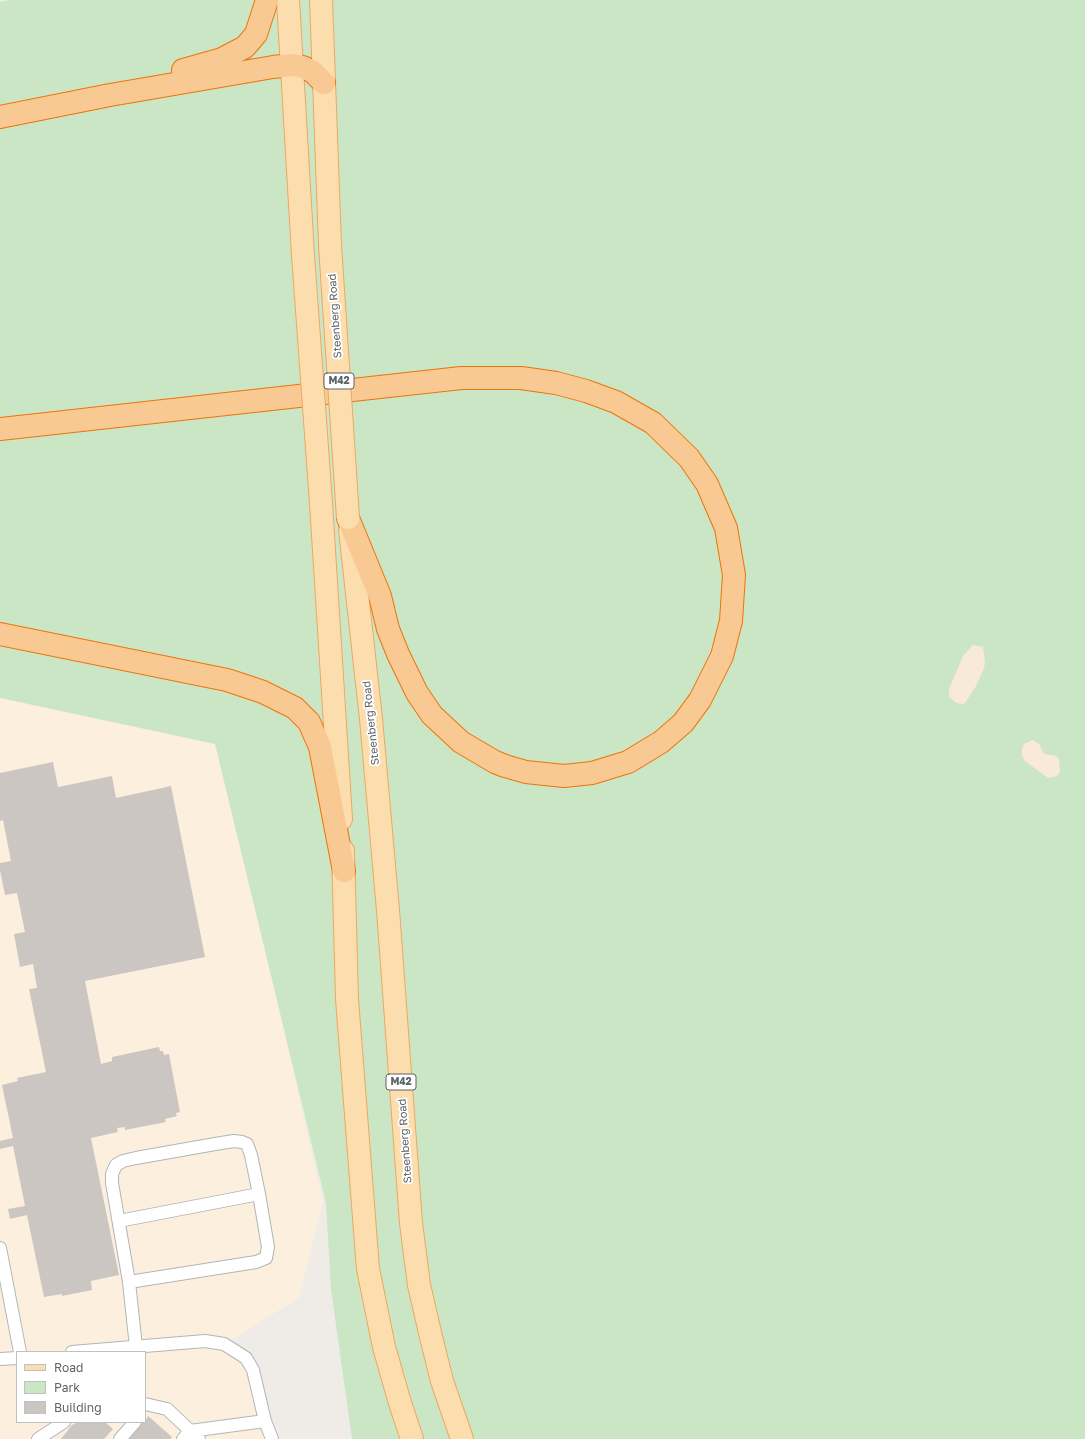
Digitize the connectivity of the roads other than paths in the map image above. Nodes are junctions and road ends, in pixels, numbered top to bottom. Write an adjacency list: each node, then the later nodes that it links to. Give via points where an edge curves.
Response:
1 (267, 0): 6 (highway, via 256,34 245,47 222,59 177,71)
2 (288, 0): 4 (main road, M42)
3 (321, 0): 5 (main road, Steenberg Road / M42)
4 (292, 65): 5 (highway, via 313,72); 6 (highway); 11 (main road, M42, bridge)
5 (324, 83): 9 (main road, Steenberg Road / M42, bridge, via 330,244)
6 (110, 95): 7 (highway)
7 (0, 117)
8 (0, 429): 9 (highway, via 461,378 521,378 586,391 630,409 664,432 689,458 715,498 726,528 734,575 731,621 722,656 700,700 682,723 661,742 628,762 592,773 564,776 526,772 500,764 471,749 450,733 417,693 388,629 380,596)
9 (348, 518): 30 (main road, Steenberg Road / M42, via 369,704 388,910 411,1223 419,1285 431,1337 442,1381)
10 (0, 634): 11 (highway, via 227,680 263,692 295,708 310,722 320,746)
11 (344, 871): 29 (main road, M42, via 347,999 368,1269 384,1347)
12 (259, 1194): 13 (lane); 13 (lane, via 250,1148 242,1142 136,1158 116,1165 112,1174); 15 (lane, via 268,1247 266,1258 256,1262)
13 (119, 1221): 15 (lane)
14 (0, 1248): 17 (lane)
15 (129, 1282): 16 (lane)
16 (136, 1347): 18 (lane); 22 (lane, via 205,1341 224,1344 235,1350 246,1358 253,1370)
17 (20, 1351)
18 (85, 1351)
19 (16, 1358): 20 (lane)
20 (0, 1359)
21 (146, 1406): 25 (lane, via 167,1409)
22 (265, 1421): 25 (lane); 28 (lane)
23 (62, 1423): 26 (lane)
24 (134, 1423): 27 (lane)
25 (190, 1436)
26 (38, 1439)
27 (120, 1439)
28 (272, 1439)
29 (412, 1439)
30 (462, 1439)

